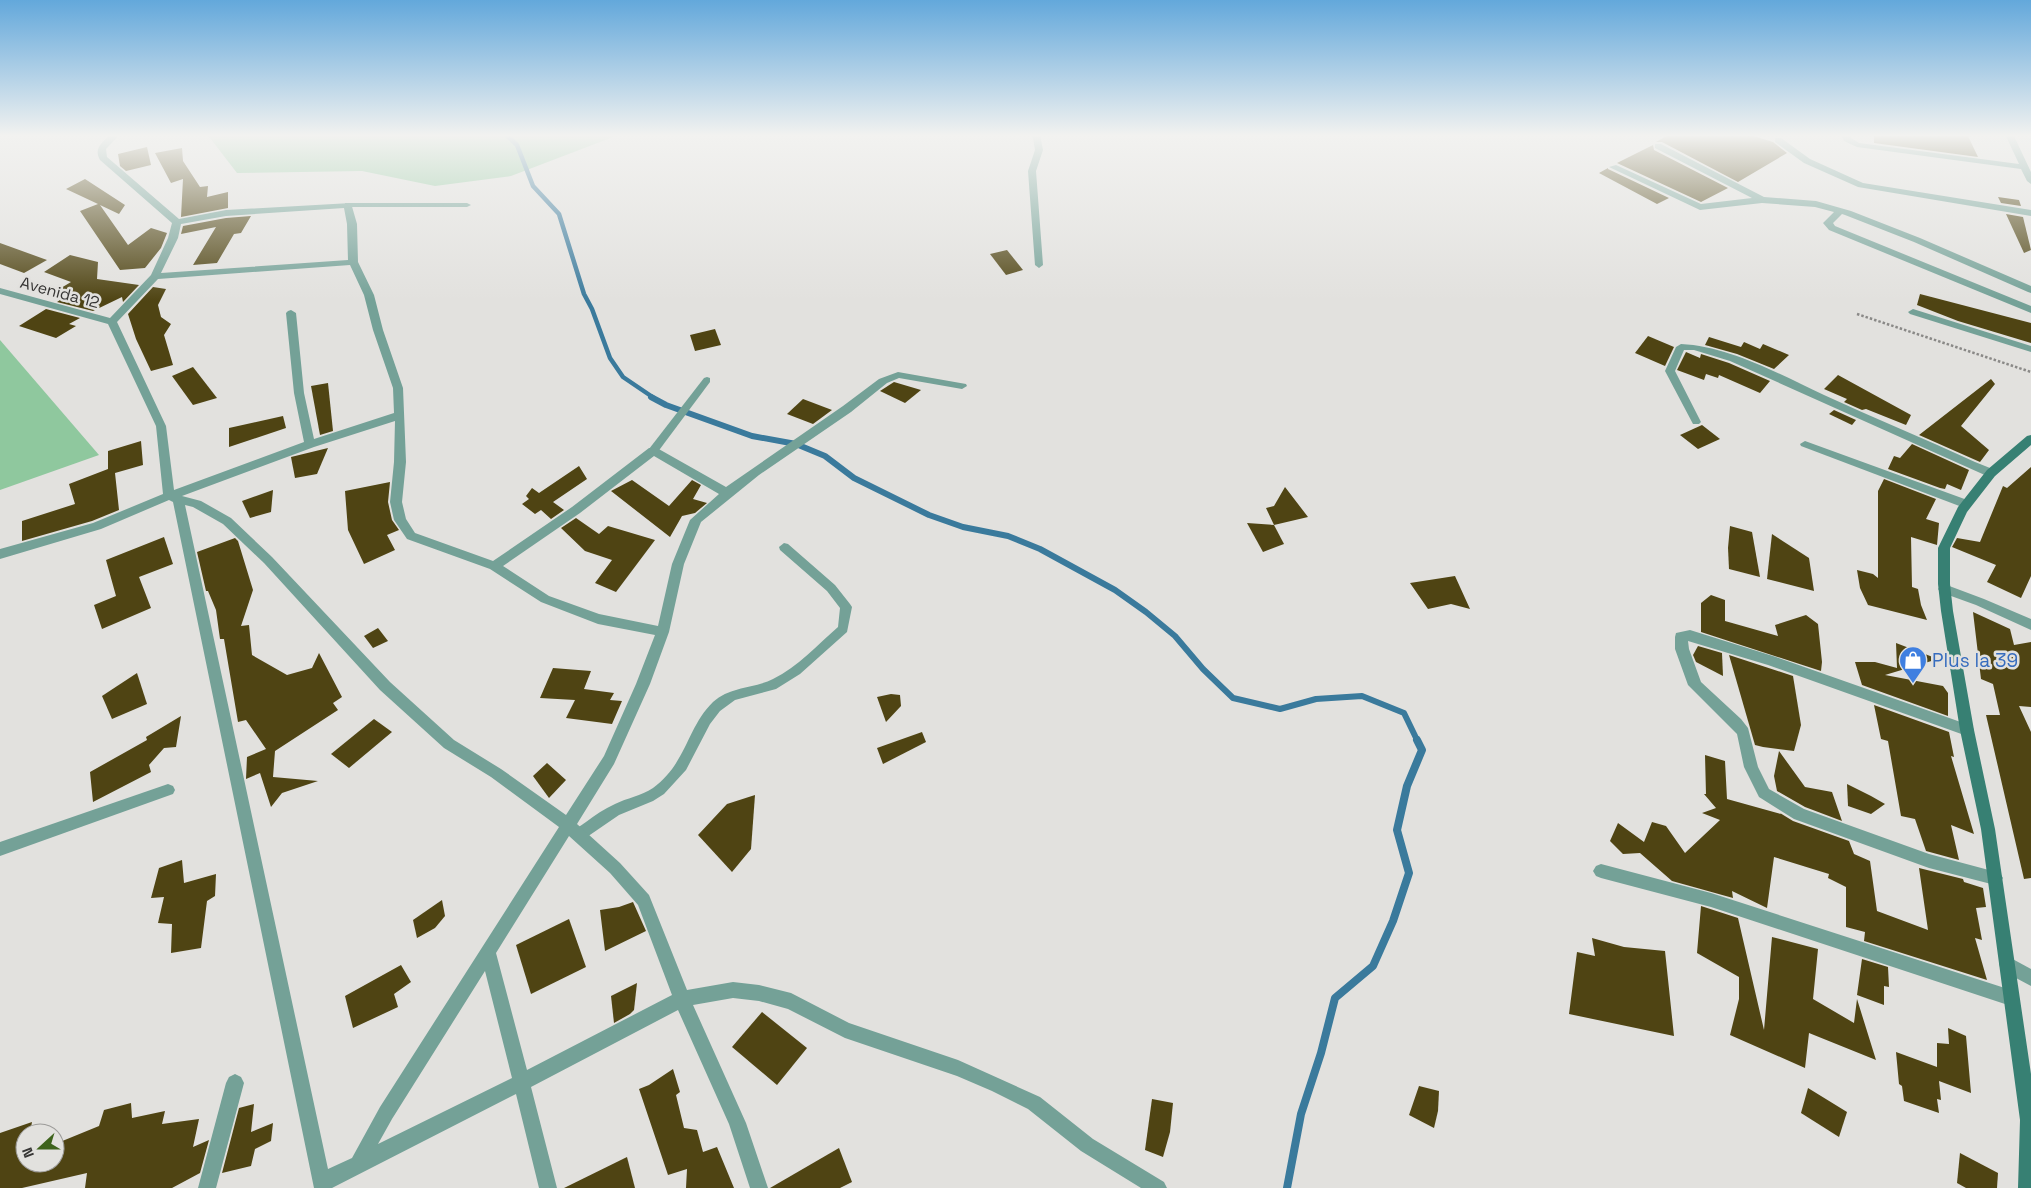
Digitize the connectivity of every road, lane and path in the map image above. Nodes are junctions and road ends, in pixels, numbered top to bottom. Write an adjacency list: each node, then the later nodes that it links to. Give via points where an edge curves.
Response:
1 (139, 189): 11 (street)
2 (1033, 189): 13 (lane)
3 (1661, 189): 6 (street, via 1700,207)
4 (1742, 189): 6 (street)
5 (1888, 189): 10 (street)
6 (1762, 200): 9 (street, via 1807,203)
7 (348, 205): 8 (lane); 11 (street, via 226,213); 12 (street, via 352,224)
8 (467, 205)
9 (1840, 211): 15 (street, via 1917,240); 17 (street, via 1828,223 1832,228)
10 (2031, 213)
11 (177, 222): 14 (street, via 173,238)
12 (352, 262): 14 (street); 26 (street, via 369,296 398,388)
13 (1039, 265)
14 (154, 276): 21 (street)
15 (2031, 290)
16 (0, 291): 21 (street, Avenida 12)
17 (2031, 310)
18 (1913, 312): 22 (street)
19 (291, 313): 29 (street, via 299,393)
20 (1857, 314): 23 (path)
21 (112, 322): 34 (street, via 161,426)
22 (2031, 349)
23 (2031, 372)
24 (707, 380): 31 (lane)
25 (962, 386): 33 (street, via 898,375 883,381)
26 (400, 415): 29 (street); 38 (street, via 396,502 400,520 411,536)
27 (1696, 422): 32 (lane, via 1670,371 1681,347 1687,346 1699,347 1761,370)
28 (2031, 440): 32 (main road)
29 (310, 444): 34 (street)
30 (1805, 444): 35 (lane)
31 (653, 451): 33 (street); 38 (street, via 576,510)
32 (1991, 473): 35 (main road)
33 (727, 492): 41 (street, via 696,520 678,564)
34 (174, 498): 37 (street, via 97,526); 44 (street, via 197,504 227,521 268,560 385,686 449,744 496,773); 56 (street)
35 (1966, 504): 39 (main road, via 1944,548)
36 (784, 547): 44 (lane, via 832,588 846,607 843,628 781,681 742,691 716,706 701,727 682,766 650,798)
37 (0, 554)
38 (494, 566): 41 (street, via 545,599 598,619)
39 (1944, 589): 40 (street); 42 (main road)
40 (2031, 625)
41 (663, 632): 44 (street, via 644,684)
42 (1967, 730): 47 (main road); 47 (street, via 1771,661 1690,635 1681,637 1695,685 1742,732 1751,767 1764,793 1815,820 1929,861)
43 (168, 790): 45 (street)
44 (573, 830): 48 (street); 52 (street, via 644,900)
45 (0, 849)
46 (1601, 871): 51 (street, via 1711,900)
47 (1995, 878): 49 (main road)
48 (488, 951): 53 (street); 55 (street, via 386,1113)
49 (2007, 964): 50 (street); 51 (main road)
50 (2031, 978)
51 (2011, 998): 61 (main road, via 2029,1120)
52 (682, 999): 53 (street); 59 (street, via 737,1123); 60 (street, via 733,990 791,1001 846,1030 958,1068 1034,1103 1087,1145)
53 (522, 1082): 55 (street); 58 (street)
54 (235, 1083): 57 (street)
55 (358, 1164): 56 (street)
56 (322, 1185)
57 (207, 1188)
58 (548, 1188)
59 (759, 1188)
60 (1158, 1188)
61 (2027, 1188)

